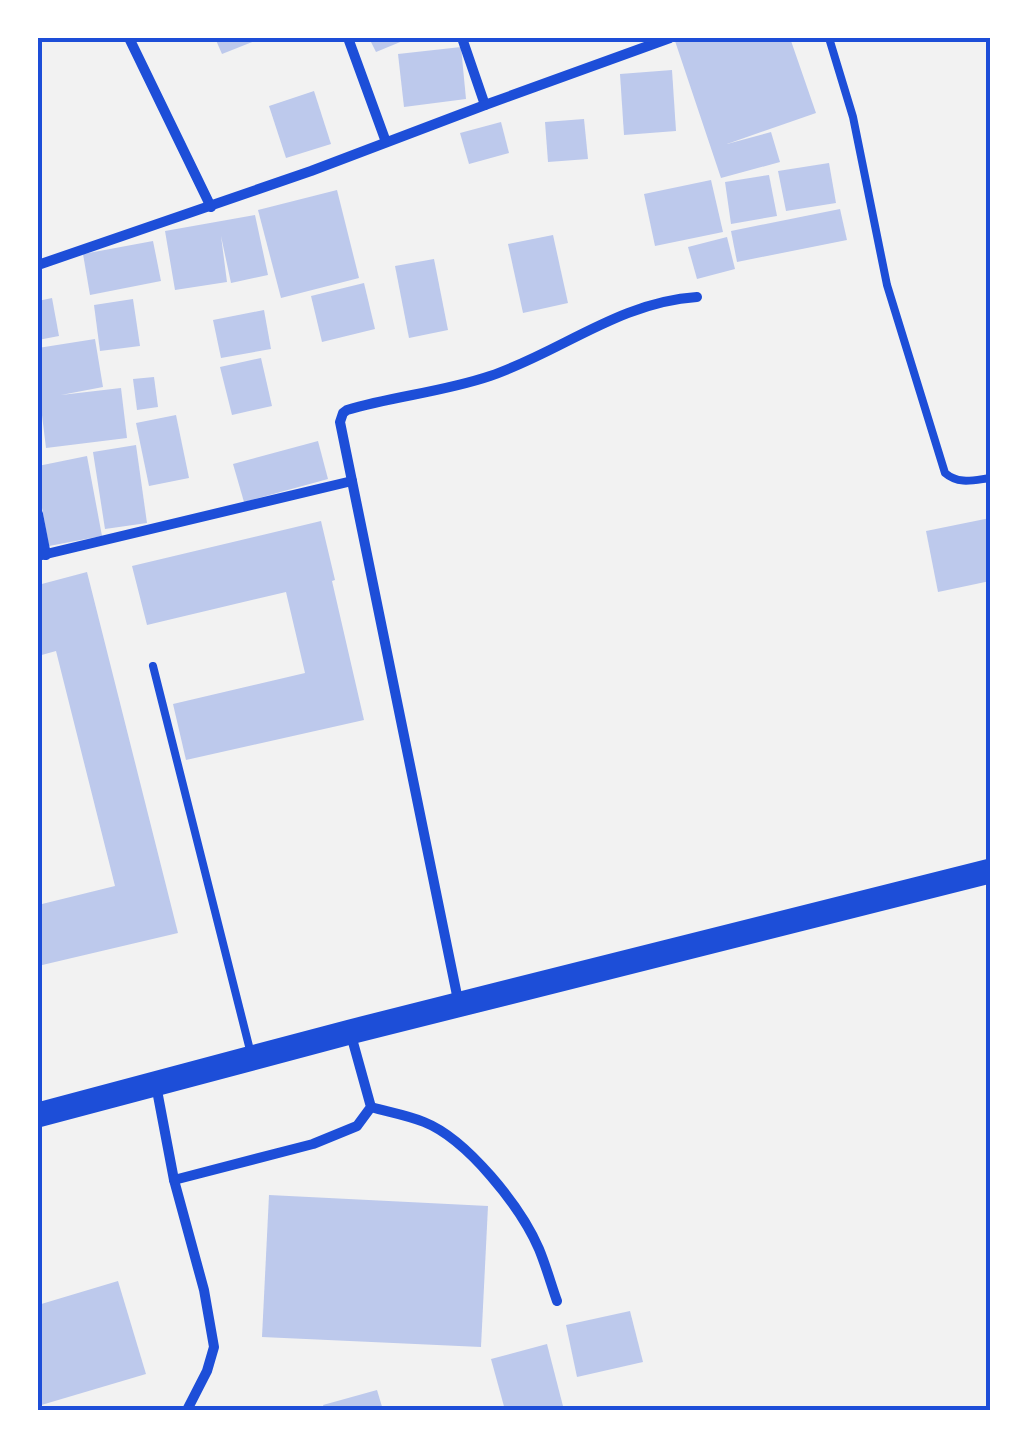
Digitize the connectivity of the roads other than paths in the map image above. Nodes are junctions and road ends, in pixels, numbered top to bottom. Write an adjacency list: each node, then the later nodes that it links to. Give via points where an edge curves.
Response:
1 (128, 38): 8 (street)
2 (348, 38): 7 (street)
3 (462, 38): 6 (street)
4 (670, 38): 6 (street)
5 (829, 38): 11 (lane, via 853,117 887,285 945,473 966,482)
6 (485, 104): 7 (street)
7 (386, 142): 8 (street)
8 (211, 207): 9 (street)
9 (38, 264)
10 (697, 297): 12 (street, via 644,305 494,375 348,410 340,422)
11 (990, 478)
12 (352, 482): 14 (street); 17 (street)
13 (38, 514): 14 (street)
14 (42, 556)
15 (153, 666): 19 (lane)
16 (990, 871): 17 (main road)
17 (459, 1005): 18 (main road)
18 (350, 1032): 19 (main road); 21 (street)
19 (252, 1059): 20 (main road)
20 (156, 1084): 22 (main road); 23 (street)
21 (371, 1107): 23 (street, via 357,1126 313,1144); 24 (street, via 426,1122 489,1174 539,1249)
22 (38, 1115)
23 (174, 1180): 25 (street, via 214,1347)
24 (557, 1301)
25 (187, 1410)

